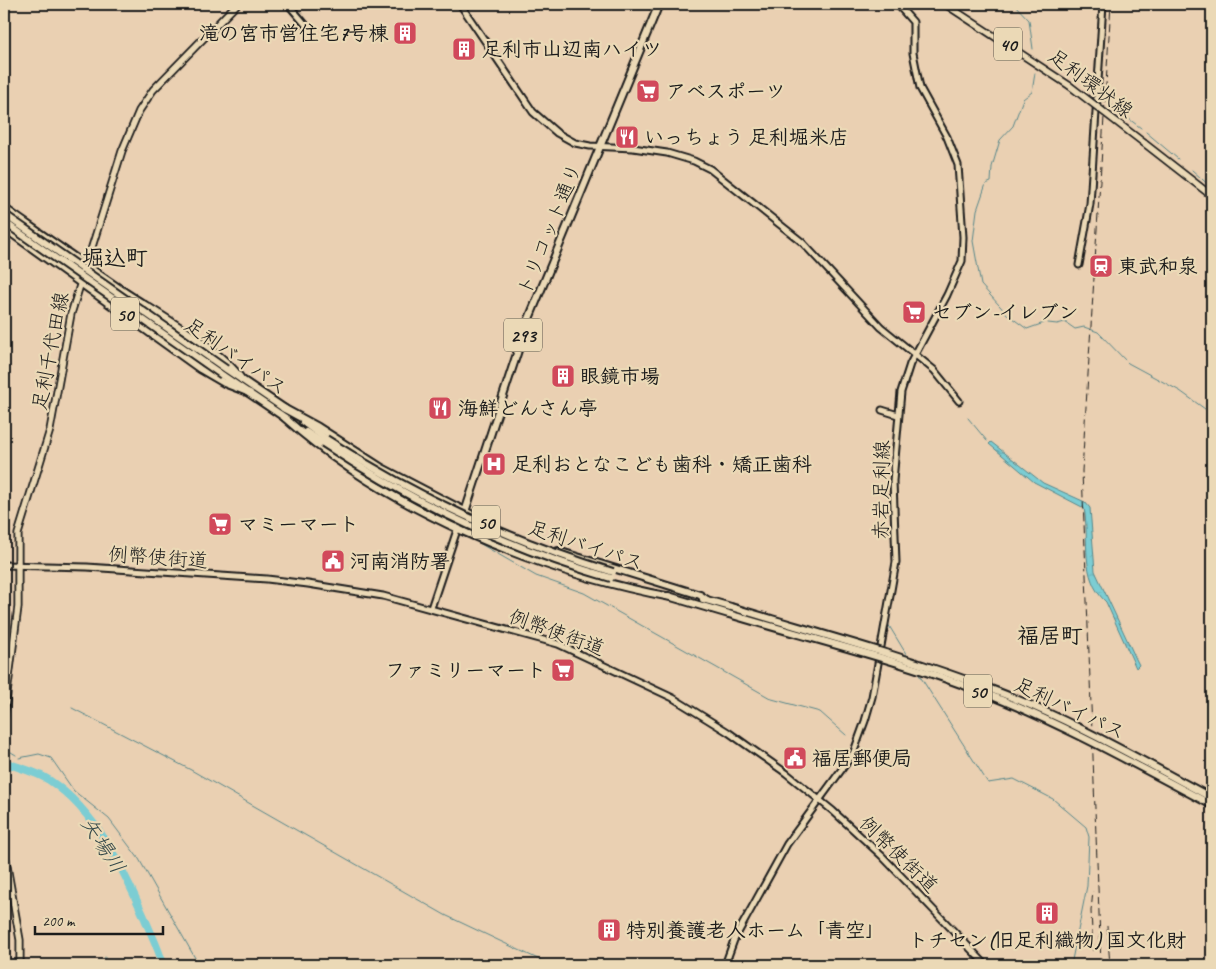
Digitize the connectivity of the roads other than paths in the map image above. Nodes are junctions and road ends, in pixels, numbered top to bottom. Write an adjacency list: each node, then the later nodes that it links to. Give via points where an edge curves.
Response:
1 (237, 4): 16 (main road, 足利千代田線, via 162,80 142,105 122,151)
2 (288, 4): 8 (main road)
3 (462, 4): 9 (main road, via 536,117 570,140 582,145)
4 (659, 4): 9 (highway, トリコット通り / 293)
5 (897, 4): 18 (main road, 赤岩足利線, via 913,22 913,53 922,95 947,136 958,165 963,244 957,275)
6 (946, 4): 10 (main road, 足利環状線 / 40, bridge, via 1070,86)
7 (1103, 4): 15 (main road, via 1090,204)
8 (305, 24)
9 (600, 146): 18 (main road, via 654,150 710,169 802,242 882,327); 28 (highway, トリコット通り / 293, via 526,326)
10 (1212, 196)
11 (4, 208): 16 (highway, 50)
12 (4, 214): 19 (highway, 足利バイパス / 50, bridge)
13 (4, 222): 19 (highway, 足利バイパス / 50, bridge)
14 (4, 228): 17 (highway, 50)
15 (1079, 265)
16 (86, 266): 17 (main road, 足利千代田線); 20 (highway, 50, via 200,343 235,370)
17 (81, 282): 21 (highway, 50, via 200,369); 31 (main road, 足利千代田線, via 67,328 50,430 18,534)
18 (915, 354): 22 (main road, via 934,370); 25 (main road, 赤岩足利線, via 903,384)
19 (224, 372): 20 (highway, 足利バイパス / 50); 21 (highway, 足利バイパス / 50)
20 (242, 380): 23 (highway, 足利バイパス / 50)
21 (250, 393): 26 (highway, 足利バイパス / 50)
22 (959, 401)
23 (283, 408): 27 (highway, 足利バイパス / 50); 28 (highway, 50, via 382,468)
24 (882, 410): 25 (main road)
25 (898, 415): 39 (main road, 赤岩足利線, via 893,481 896,562 872,697 853,754)
26 (285, 418): 27 (highway, 足利バイパス / 50); 29 (highway, 50, via 326,452 371,481)
27 (325, 441): 32 (highway, 足利バイパス / 50, bridge, via 458,514)
28 (465, 512): 29 (highway, トリコット通り / 293); 34 (highway, 50, via 545,546 700,595)
29 (458, 528): 33 (highway, 50, via 557,566); 35 (main road)
30 (4, 565): 31 (main road, 例幣使街道)
31 (17, 565): 35 (main road, 例幣使街道, via 267,579 383,596); 37 (main road, 足利千代田線, via 18,606)
32 (612, 575): 33 (highway, 足利バイパス / 50); 34 (highway, 足利バイパス / 50)
33 (671, 597): 36 (highway, 足利バイパス / 50)
34 (707, 600): 36 (highway, 足利バイパス / 50)
35 (431, 608): 39 (main road, 例幣使街道, via 553,642 609,666 673,698 728,732)
36 (730, 610): 38 (highway, 足利バイパス / 50, bridge, via 905,660 988,688 1074,725); 40 (highway, 足利バイパス / 50, bridge, via 986,694 1071,730)
37 (4, 717)
38 (1212, 798)
39 (821, 801): 43 (main road, 赤岩足利線, via 787,844 734,940); 44 (main road, 例幣使街道, via 902,876)
40 (1212, 805)
41 (4, 849): 42 (main road, via 20,940)
42 (20, 965)
43 (725, 965)
44 (986, 965)

